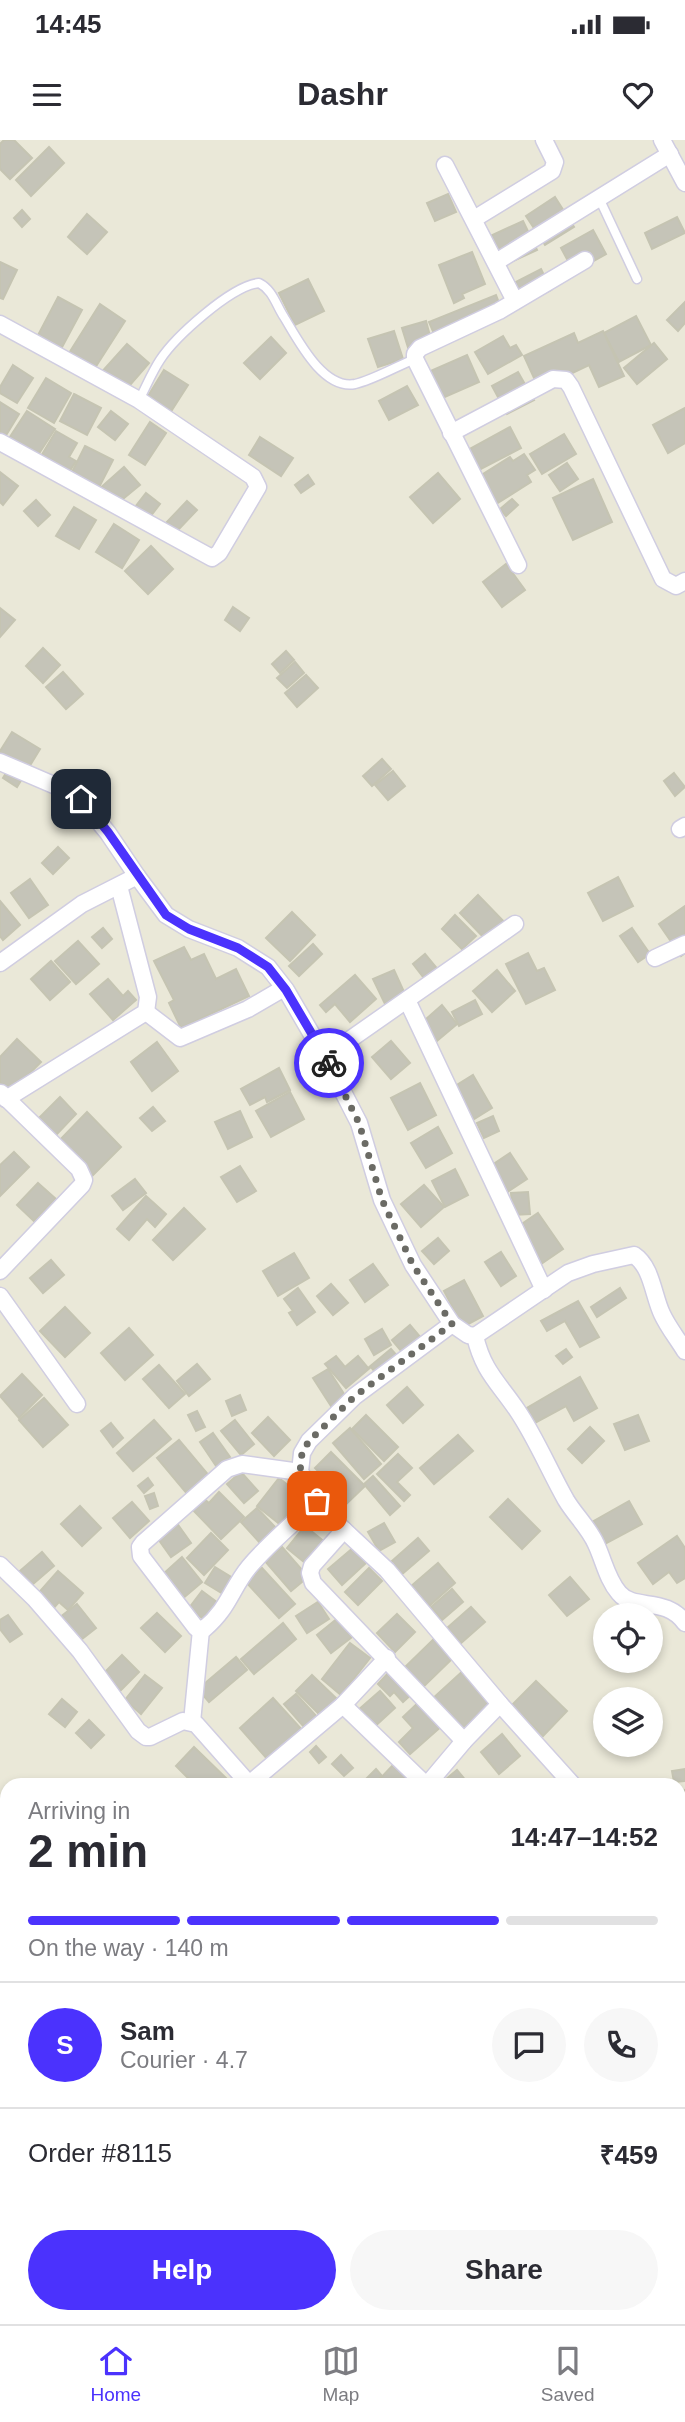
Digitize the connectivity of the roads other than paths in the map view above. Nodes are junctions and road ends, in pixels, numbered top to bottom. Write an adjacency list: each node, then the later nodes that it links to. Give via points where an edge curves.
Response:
1 (544, 140): 6 (street, via 555,163 552,172)
2 (666, 147): 4 (street); 5 (street)
3 (445, 165): 6 (street)
4 (685, 183)
5 (599, 198): 8 (street); 9 (lane)
6 (474, 219): 8 (street)
7 (585, 260): 10 (street)
8 (495, 262): 10 (street)
9 (637, 279)
10 (515, 301): 12 (street, via 420,348)
11 (0, 324): 13 (street)
12 (415, 359): 13 (lane, via 354,384 338,383 314,363 270,291 259,283 249,284 176,339); 14 (street)
13 (139, 400): 15 (street, via 257,482 258,490 214,557)
14 (451, 433): 16 (street); 17 (street, via 553,379 566,380 663,579 676,586)
15 (0, 442)
16 (518, 565)
17 (685, 581)
18 (0, 762): 19 (street, via 77,795)
19 (137, 876): 20 (street); 25 (street, via 166,915 238,948 268,967)
20 (119, 886): 24 (street, via 82,904); 27 (street, via 148,997)
21 (515, 924): 26 (street)
22 (685, 944): 23 (street)
23 (655, 958)
24 (0, 962)
25 (284, 988): 27 (street, via 180,1038); 28 (street)
26 (407, 1000): 28 (street); 31 (street)
27 (146, 1012): 29 (street)
28 (326, 1057): 33 (street, via 359,1123 386,1210 413,1265)
29 (3, 1095): 30 (street, via 79,1168 84,1180)
30 (0, 1271)
31 (544, 1290): 34 (street); 35 (street, via 568,1273 634,1255 640,1259 671,1333)
32 (0, 1296): 36 (street)
33 (452, 1324): 34 (street); 37 (street, via 355,1396 309,1441)
34 (475, 1336): 41 (street, via 479,1356 528,1428 567,1501 596,1543 621,1596 656,1604)
35 (685, 1351)
36 (77, 1404)
37 (300, 1472): 38 (street); 42 (street, via 242,1464 227,1469 141,1545 141,1556)
38 (317, 1501): 39 (street); 42 (street, via 248,1568 216,1619)
39 (344, 1530): 43 (street, via 312,1566 313,1583); 44 (street, via 387,1570)
40 (0, 1565): 46 (street, via 80,1651 142,1734 150,1737 184,1721)
41 (685, 1623)
42 (201, 1630): 46 (street)
43 (387, 1658): 45 (street); 47 (street)
44 (500, 1704): 47 (street); 52 (street)
45 (343, 1705): 49 (street); 50 (street)
46 (192, 1722): 48 (street)
47 (464, 1741): 51 (street)
48 (243, 1778)
49 (257, 1778)
50 (419, 1778)
51 (432, 1778)
52 (567, 1778)

